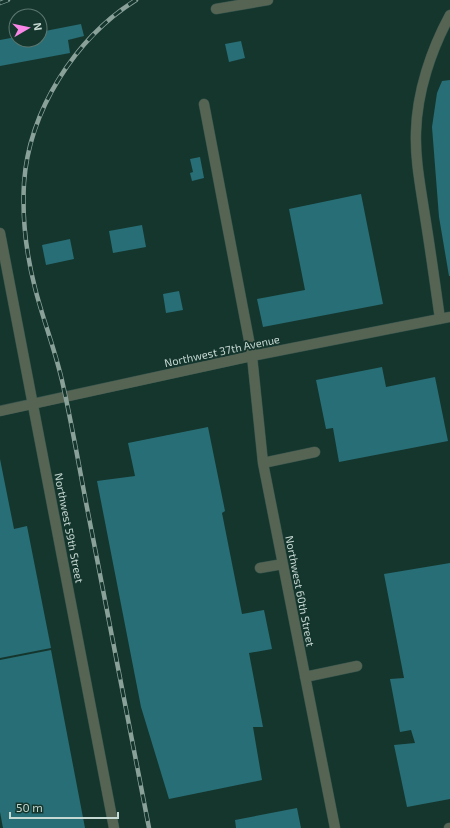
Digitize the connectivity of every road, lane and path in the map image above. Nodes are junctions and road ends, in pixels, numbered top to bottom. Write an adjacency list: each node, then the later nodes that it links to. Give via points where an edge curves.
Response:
1 (268, 0): 2 (street)
2 (216, 9)
3 (450, 15): 6 (street, via 428,66 416,131 419,172)
4 (204, 104): 7 (street, Northwest 60th Street)
5 (0, 232): 8 (street, Northwest 59th Street)
6 (445, 318): 7 (street, Northwest 37th Avenue)
7 (252, 356): 8 (street, Northwest 37th Avenue); 11 (street, Northwest 60th Street)
8 (33, 404): 9 (street, Northwest 37th Avenue); 16 (street, Northwest 59th Street)
9 (0, 411)
10 (315, 452): 11 (street)
11 (263, 463): 12 (street, Northwest 60th Street)
12 (283, 564): 13 (street); 15 (street, Northwest 60th Street)
13 (260, 568)
14 (357, 666): 15 (street)
15 (305, 677): 17 (street, Northwest 60th Street)
16 (114, 828)
17 (335, 828)

